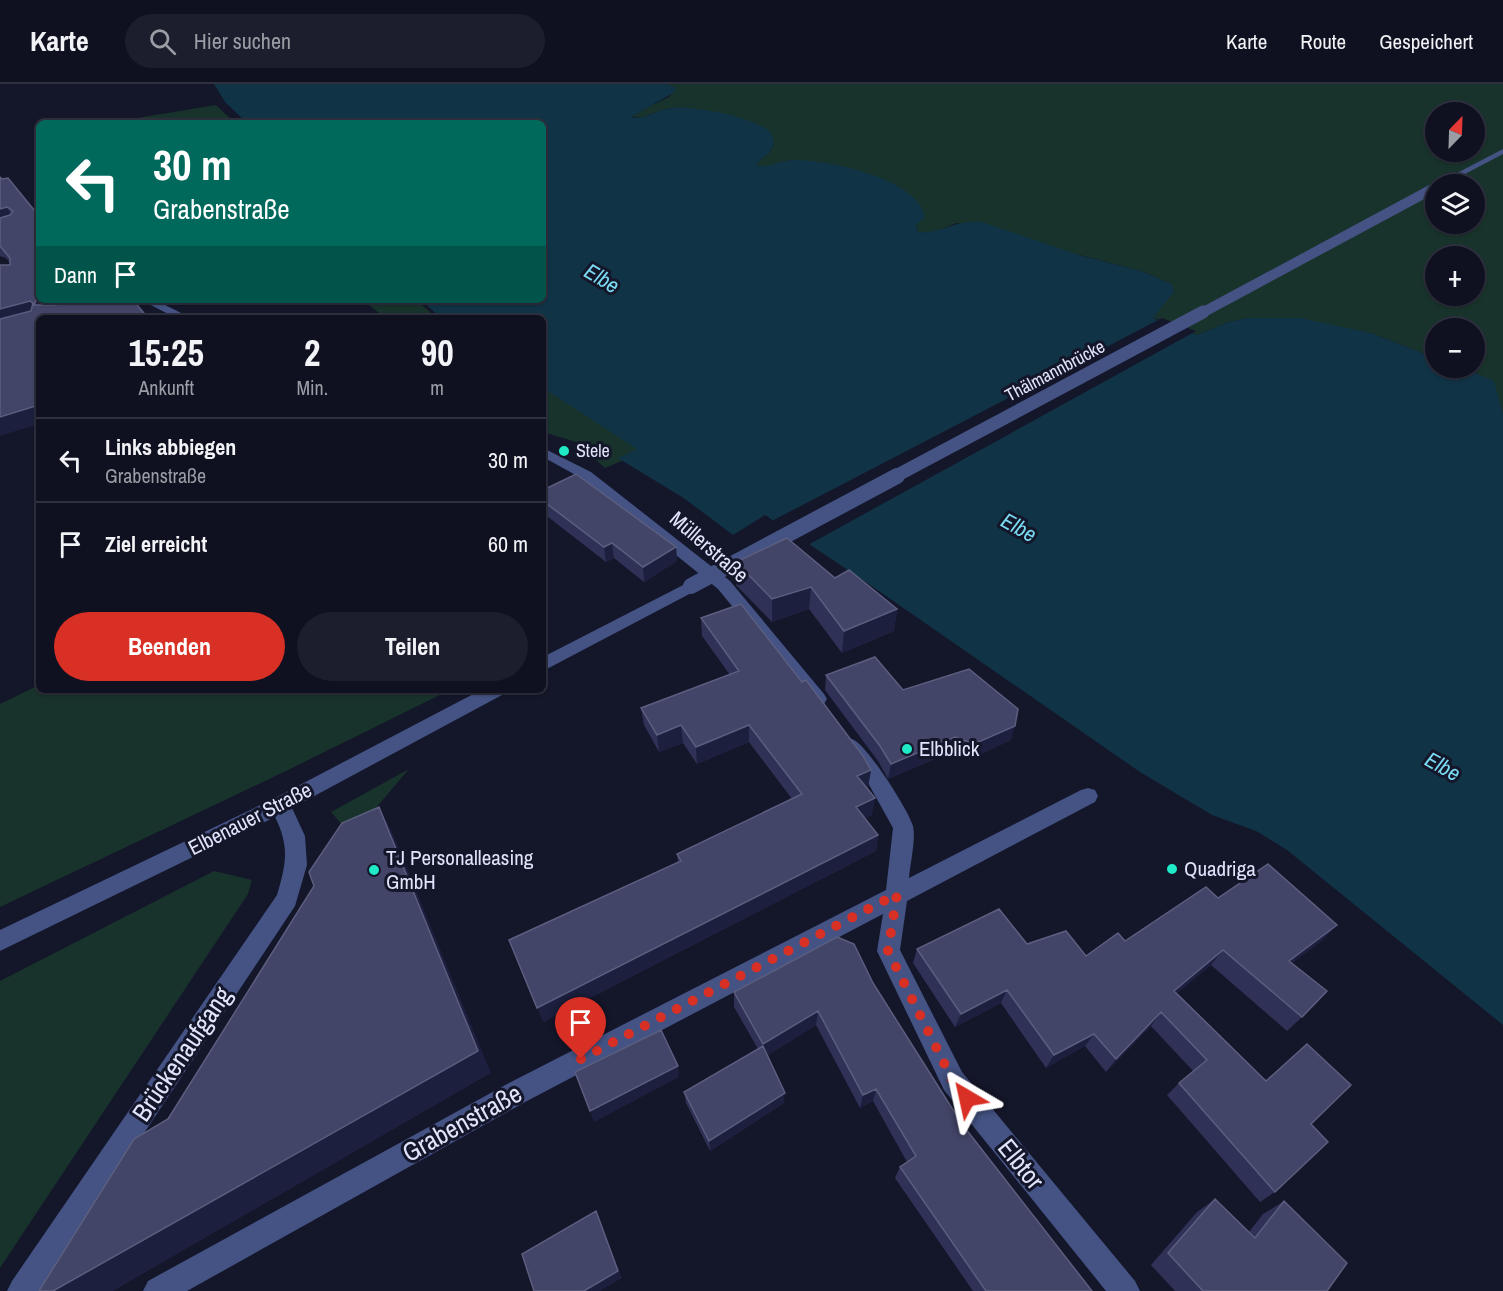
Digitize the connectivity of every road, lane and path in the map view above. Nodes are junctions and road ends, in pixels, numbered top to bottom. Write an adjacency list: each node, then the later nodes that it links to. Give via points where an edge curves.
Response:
1 (1503, 151): 2 (street)
2 (1459, 174)
3 (1425, 193): 7 (street, Thälmannbrücke, bridge)
4 (152, 303): 5 (street)
5 (178, 315)
6 (546, 454): 9 (street, Müllerstraße, via 586,475 724,585)
7 (546, 663)
8 (490, 693): 12 (street, Elbenauer Straße)
9 (828, 714)
10 (844, 735): 13 (street, via 869,767 903,827)
11 (1088, 796): 13 (street)
12 (280, 805): 14 (street, Elbenauer Straße); 15 (street, Brückenaufgang, via 295,836 296,865 287,899)
13 (897, 894): 16 (street, Grabenstraße, via 518,1092); 17 (street, Elbtor, via 888,951 953,1081)
14 (0, 941)
15 (22, 1291)
16 (158, 1291)
17 (1125, 1291)

